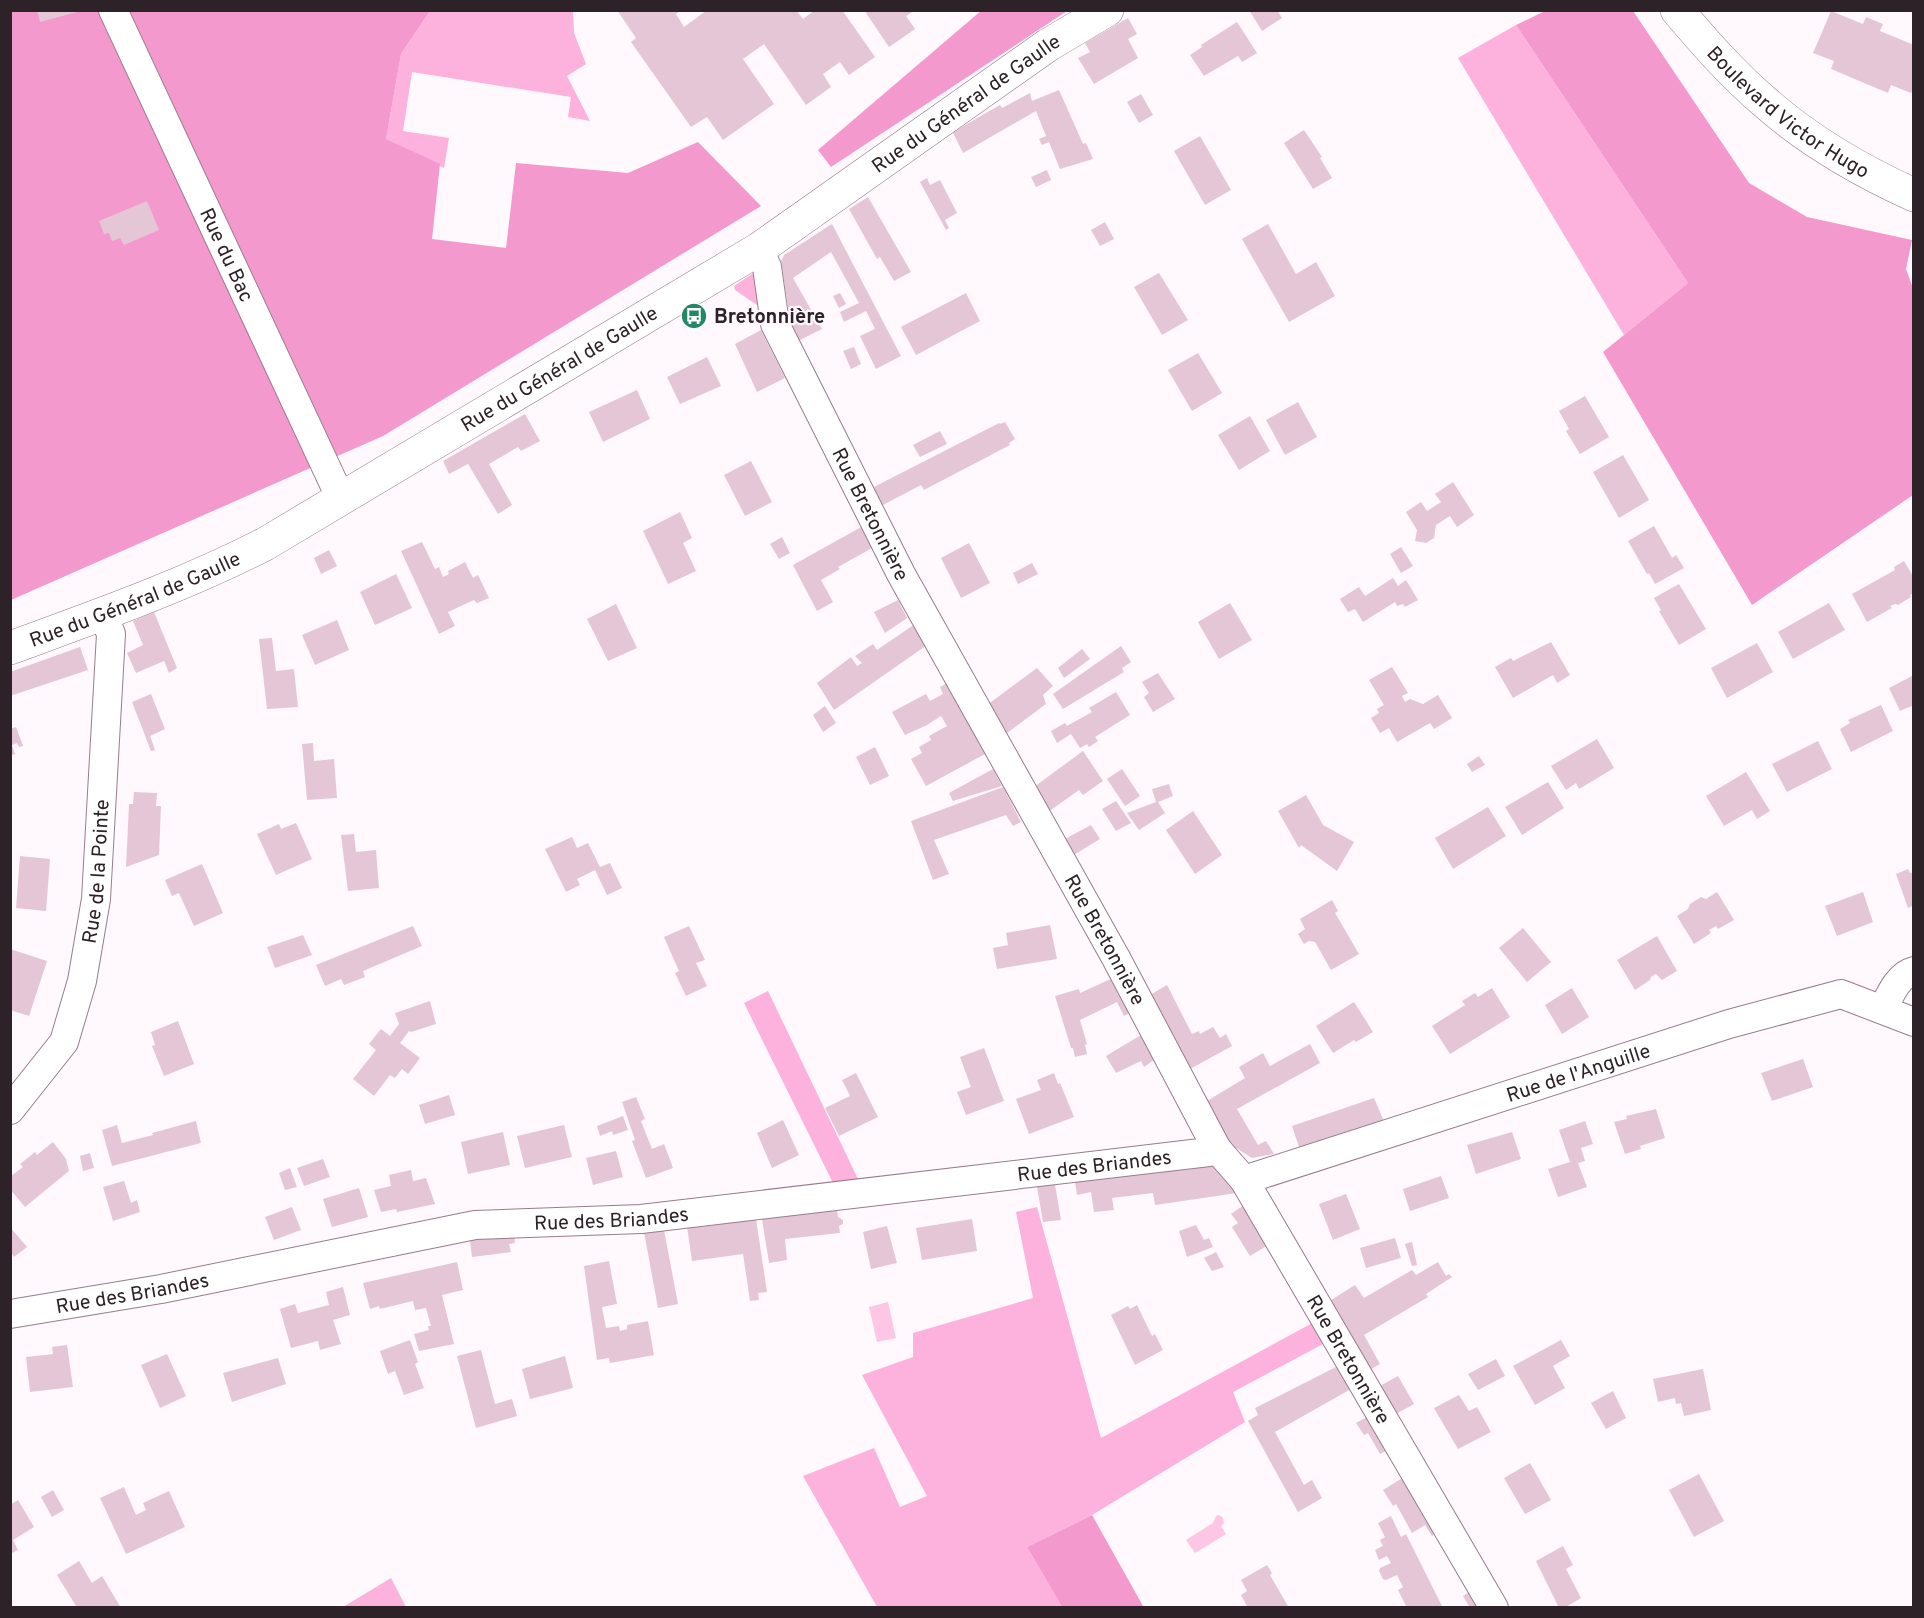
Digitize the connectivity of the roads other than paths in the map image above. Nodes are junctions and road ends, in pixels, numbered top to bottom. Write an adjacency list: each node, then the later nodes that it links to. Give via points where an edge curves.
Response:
1 (113, 10): 6 (street, Rue du Bac)
2 (1107, 10): 5 (main road, Rue du Général de Gaulle, via 1039,52)
3 (1677, 10): 4 (main road, Boulevard Victor Hugo, via 1723,63 1766,104 1836,153)
4 (1914, 195)
5 (759, 249): 6 (main road, Rue du Général de Gaulle); 13 (street, Rue Bretonnière, via 767,267 775,324 900,574 1116,958)
6 (341, 499): 7 (main road, Rue du Général de Gaulle, via 218,567)
7 (103, 614): 8 (main road, Rue du Général de Gaulle); 12 (street, Rue de la Pointe, via 111,634 104,761 96,899 82,981 64,1042)
8 (10, 648)
9 (1914, 971): 10 (street, via 1906,973)
10 (1883, 1009): 11 (street, Rue de l'Anguille); 14 (street, Rue de l'Anguille, via 1841,994 1729,1024)
11 (1914, 1022)
12 (10, 1110)
13 (1217, 1149): 14 (street, Rue Bretonnière); 15 (street, Rue des Briandes, via 641,1219 475,1225 161,1289)
14 (1244, 1180): 16 (street, Rue Bretonnière)
15 (10, 1314)
16 (1494, 1608)

